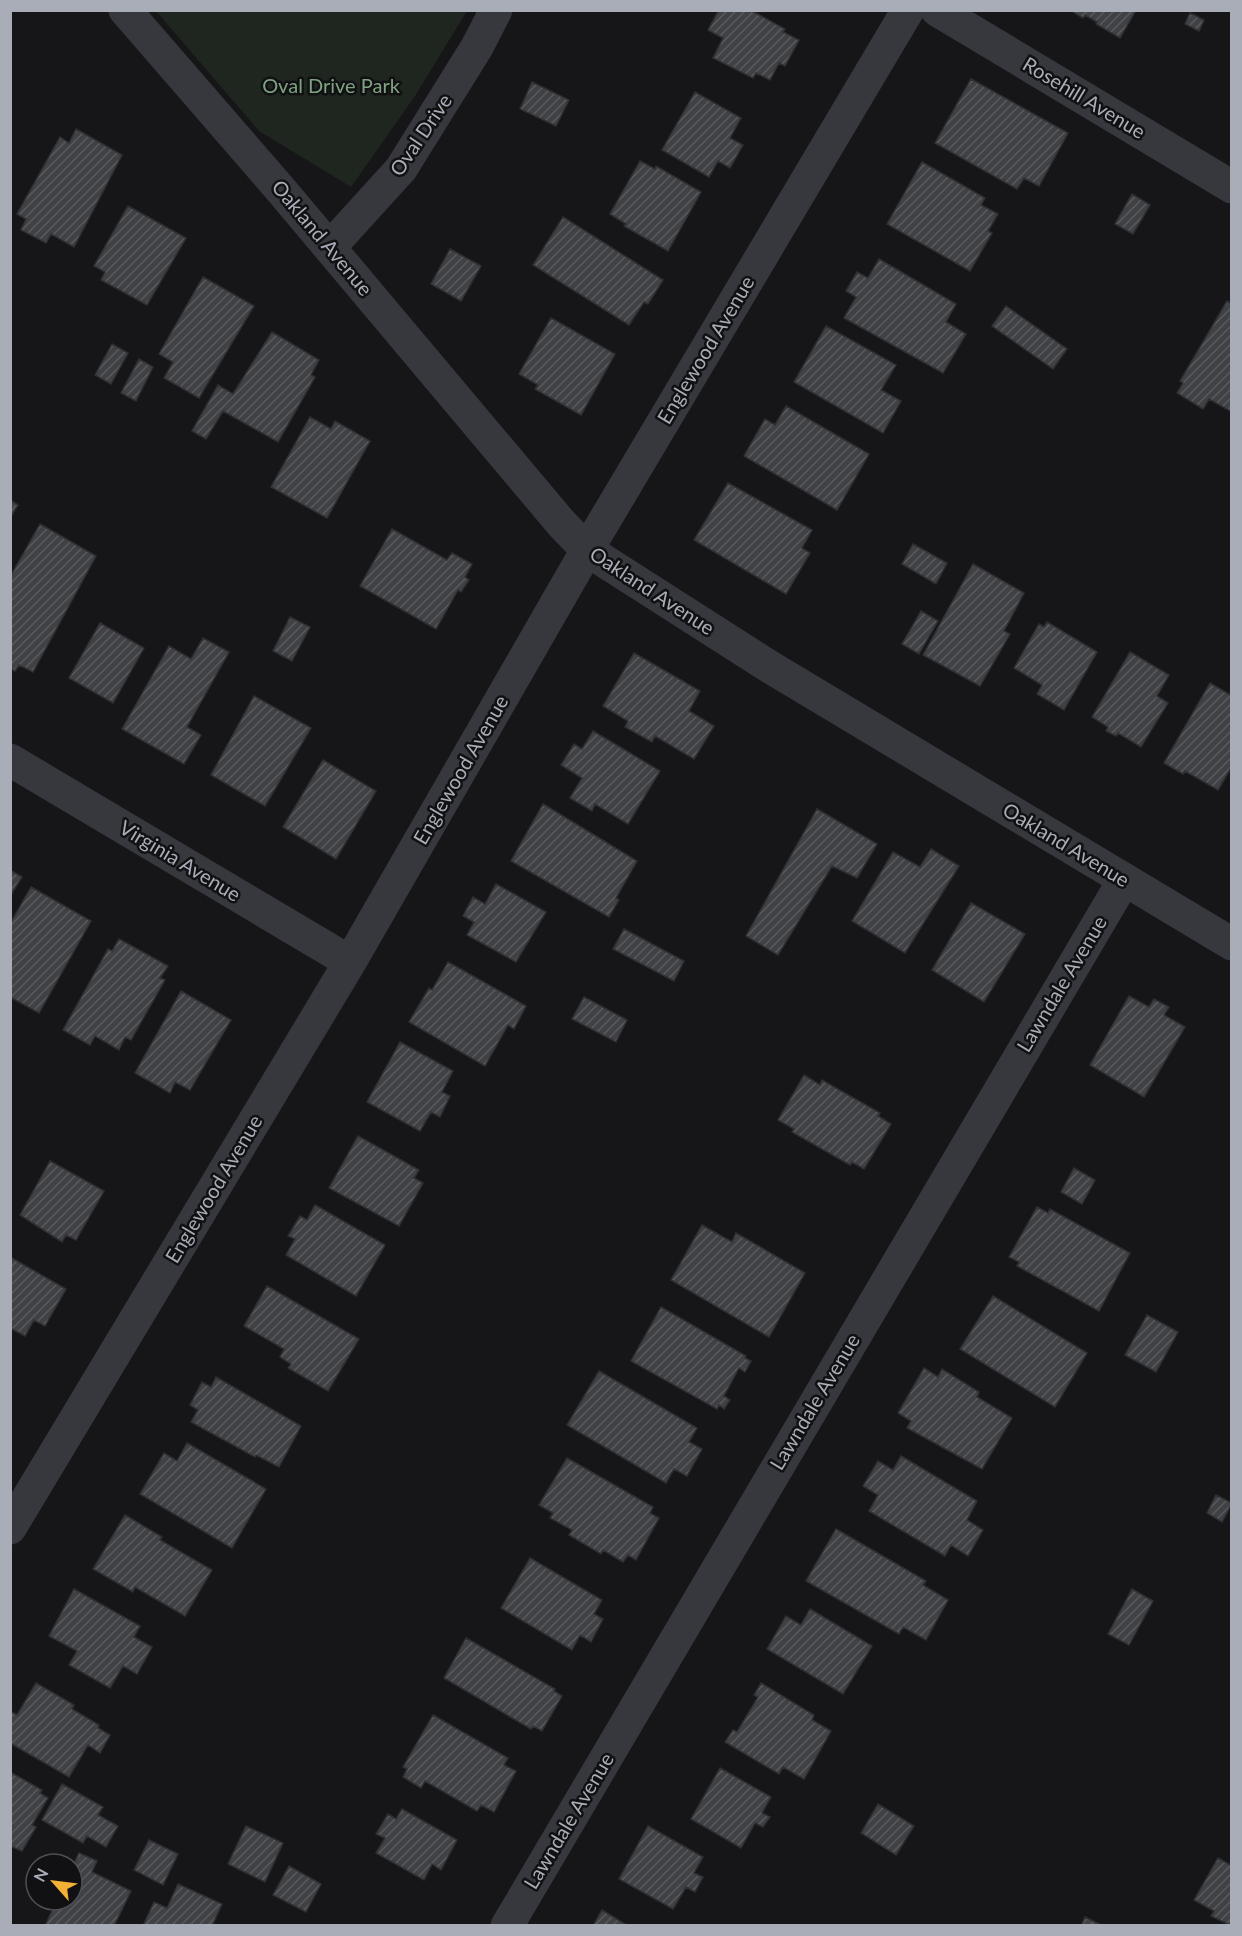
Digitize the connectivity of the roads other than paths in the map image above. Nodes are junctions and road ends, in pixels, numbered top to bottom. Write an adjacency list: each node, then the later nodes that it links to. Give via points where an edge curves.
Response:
1 (125, 10): 6 (street, Oakland Avenue)
2 (496, 10): 6 (street, Oval Drive, via 477,48 401,169)
3 (908, 10): 7 (street, Englewood Avenue)
4 (937, 10): 5 (street, Rosehill Avenue)
5 (1232, 187)
6 (330, 247): 7 (street, Oakland Avenue)
7 (587, 550): 9 (street, Oakland Avenue, via 770,667); 11 (street, Englewood Avenue)
8 (10, 760): 11 (street, Virginia Avenue)
9 (1124, 879): 10 (street, Oakland Avenue); 13 (street, Lawndale Avenue)
10 (1232, 944)
11 (350, 962): 12 (street, Englewood Avenue)
12 (10, 1528)
13 (507, 1926)

